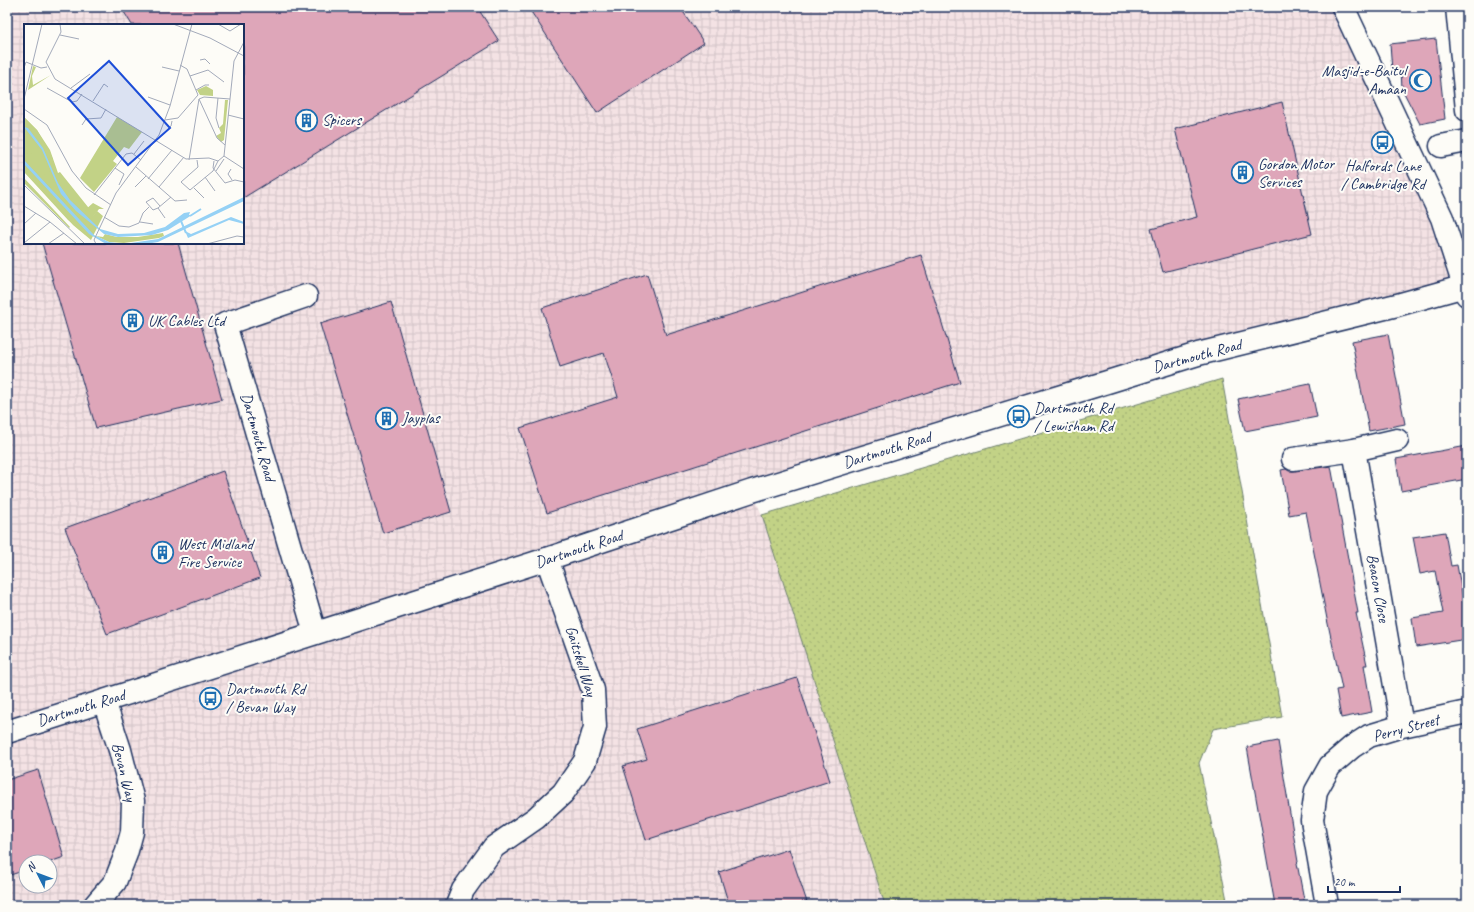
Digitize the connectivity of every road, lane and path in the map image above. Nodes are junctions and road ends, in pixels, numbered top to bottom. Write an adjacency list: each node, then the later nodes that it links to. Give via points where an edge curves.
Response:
1 (1343, 7): 6 (street, via 1442,218)
2 (1457, 7): 3 (street)
3 (1467, 110)
4 (1467, 141): 5 (street)
5 (1441, 146)
6 (1466, 289): 11 (street, Dartmouth Road, via 1198,354 752,491)
7 (306, 296): 12 (street, Dartmouth Road, via 225,324)
8 (1397, 440): 9 (street)
9 (1354, 450): 10 (street); 15 (street, Beacon Close)
10 (1293, 459)
11 (547, 559): 12 (street, Dartmouth Road); 18 (street, Gaitskell Way, via 593,690 596,727 585,762 563,793 536,818 494,847 463,890)
12 (315, 633): 13 (street, Dartmouth Road)
13 (104, 701): 16 (street, Dartmouth Road); 17 (street, Bevan Way, via 133,801 132,832 115,882)
14 (1467, 712): 15 (street, Perry Street)
15 (1402, 726): 19 (street, Perry Street, via 1369,736 1352,748 1330,766 1316,792 1312,820)
16 (7, 732)
17 (95, 905)
18 (457, 905)
19 (1328, 905)

